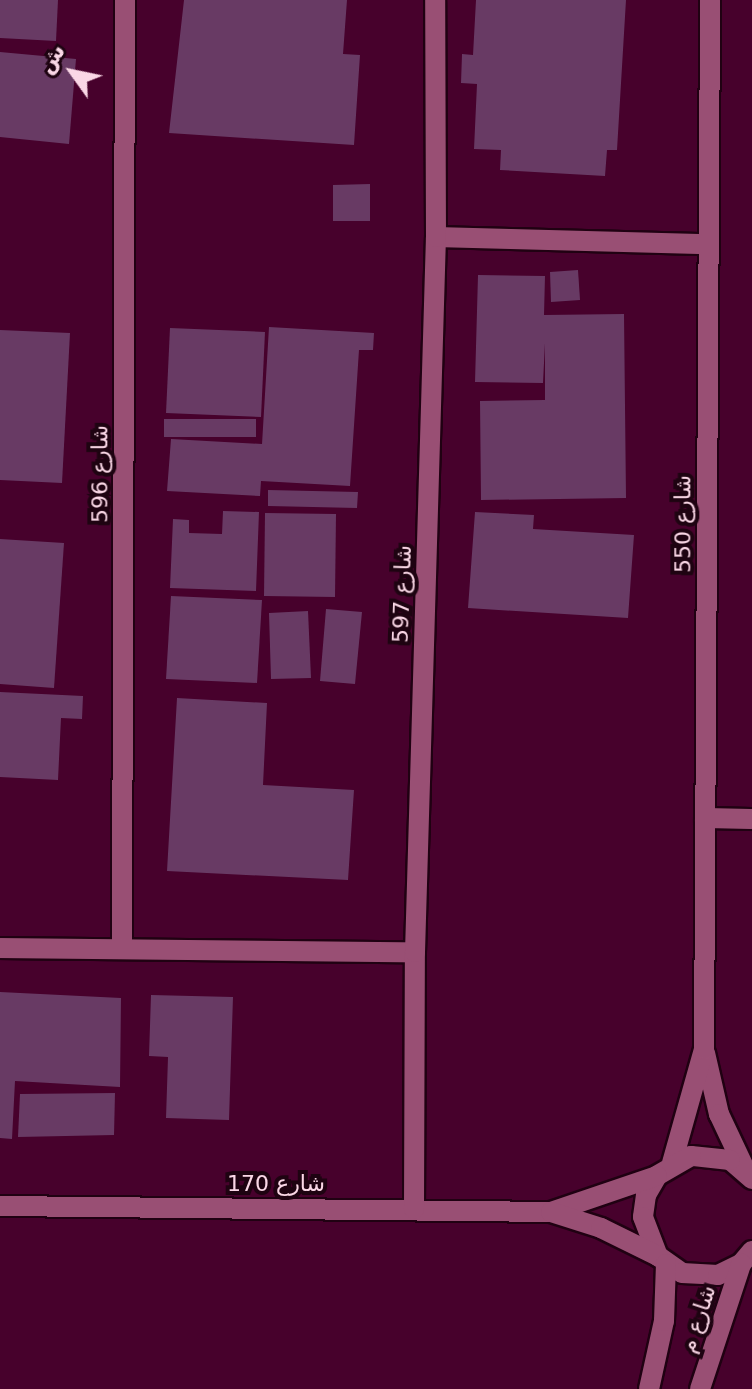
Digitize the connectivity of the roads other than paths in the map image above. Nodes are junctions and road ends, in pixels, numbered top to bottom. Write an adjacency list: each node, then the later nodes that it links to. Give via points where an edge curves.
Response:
1 (125, 0): 8 (street, شارع 596)
2 (435, 0): 4 (street, شارع 597)
3 (710, 0): 5 (street, شارع 550)
4 (436, 237): 5 (street); 10 (street, شارع 597)
5 (708, 244): 6 (street, شارع 550)
6 (705, 818): 7 (street); 11 (street, شارع 550)
7 (752, 819)
8 (122, 947): 9 (street); 10 (street)
9 (0, 948)
10 (415, 952): 15 (street, شارع 597)
11 (704, 1049): 12 (street, شارع 550); 13 (street, شارع 550, via 719,1114)
12 (665, 1170): 13 (street, شارع 170, via 711,1155); 16 (street, شارع 170); 18 (street, شارع 550, via 643,1217)
13 (750, 1176)
14 (0, 1206): 15 (street, شارع 170)
15 (414, 1209): 16 (street, شارع 170)
16 (551, 1212): 18 (street, شارع 170, via 601,1228)
17 (748, 1256): 18 (street, شارع 170, via 700,1276); 20 (street, شارع م)
18 (662, 1260): 19 (street, شارع م, via 664,1321)
19 (649, 1389)
20 (700, 1389)

